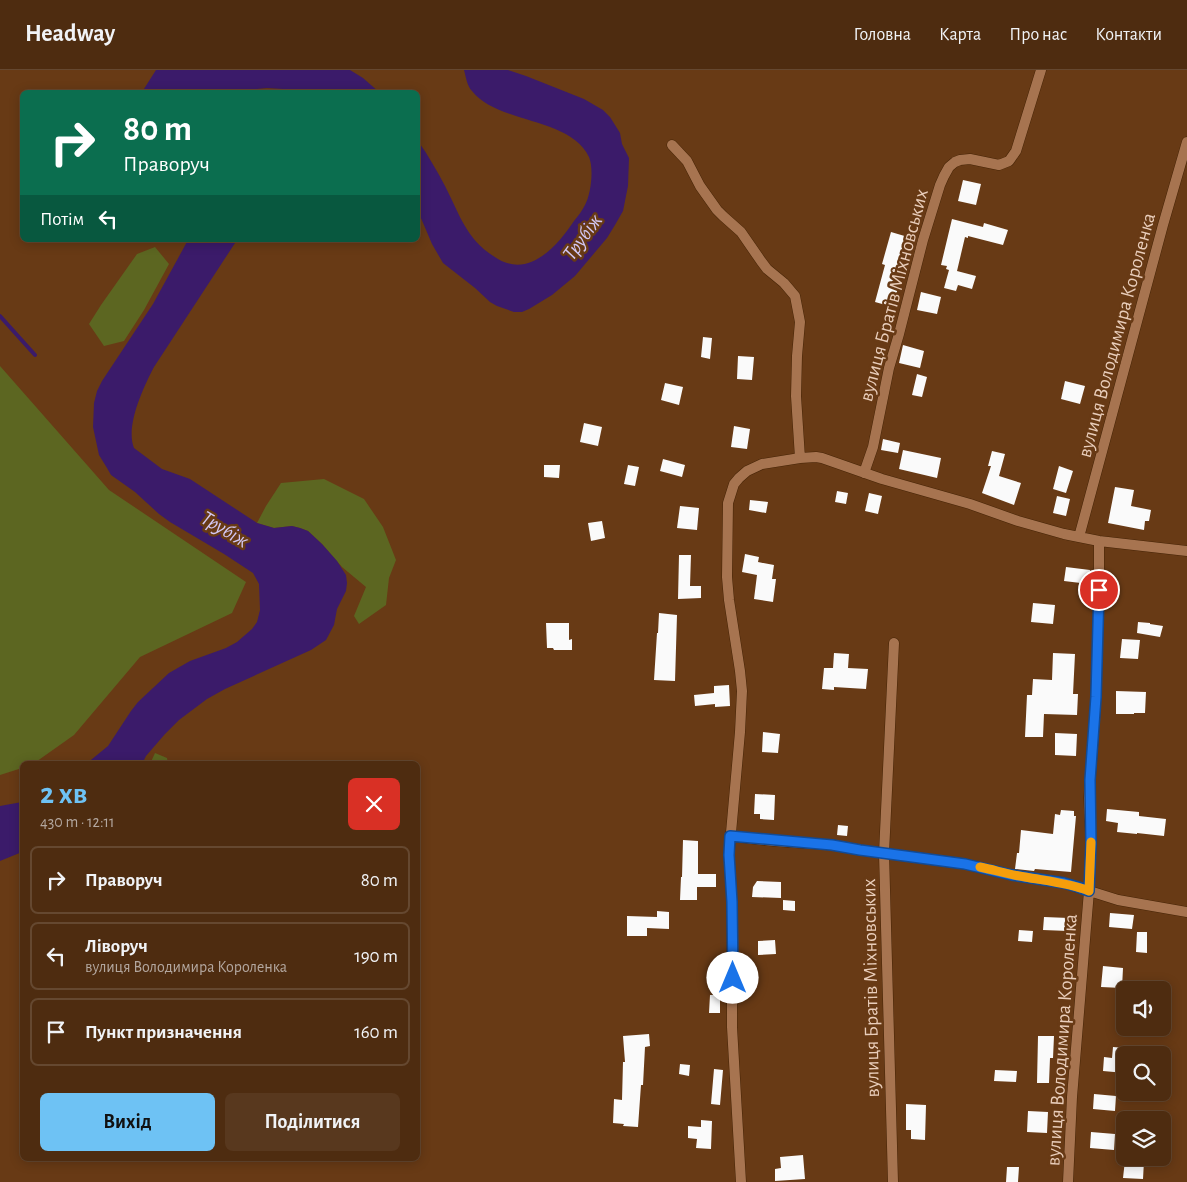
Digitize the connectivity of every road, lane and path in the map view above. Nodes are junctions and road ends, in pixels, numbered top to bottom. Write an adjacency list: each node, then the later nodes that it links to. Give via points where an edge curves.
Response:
1 (1041, 70): 5 (street, вулиця Братів Міхновських, via 1016,151 1009,161 999,165 960,160 954,162 944,176 918,257)
2 (1187, 142): 6 (street, вулиця Володимира Короленка)
3 (672, 145): 4 (street, via 687,161 717,210 742,232 767,269 795,296 800,322 796,389)
4 (800, 458): 5 (street, via 822,458); 10 (street, via 762,464 748,471 734,484 728,503 727,577 742,691)
5 (864, 473): 6 (street)
6 (1079, 537): 7 (street)
7 (1099, 541): 8 (street); 12 (street, вулиця Володимира Короленка)
8 (1187, 552)
9 (894, 643): 11 (street, вулиця Братів Міхновських)
10 (730, 836): 11 (street); 14 (street, via 732,1027)
11 (884, 853): 12 (street, via 965,864); 15 (street, вулиця Братів Міхновських)
12 (1089, 891): 13 (street, via 1118,900); 16 (street, вулиця Володимира Короленка)
13 (1187, 912)
14 (741, 1182)
15 (893, 1182)
16 (1068, 1182)

